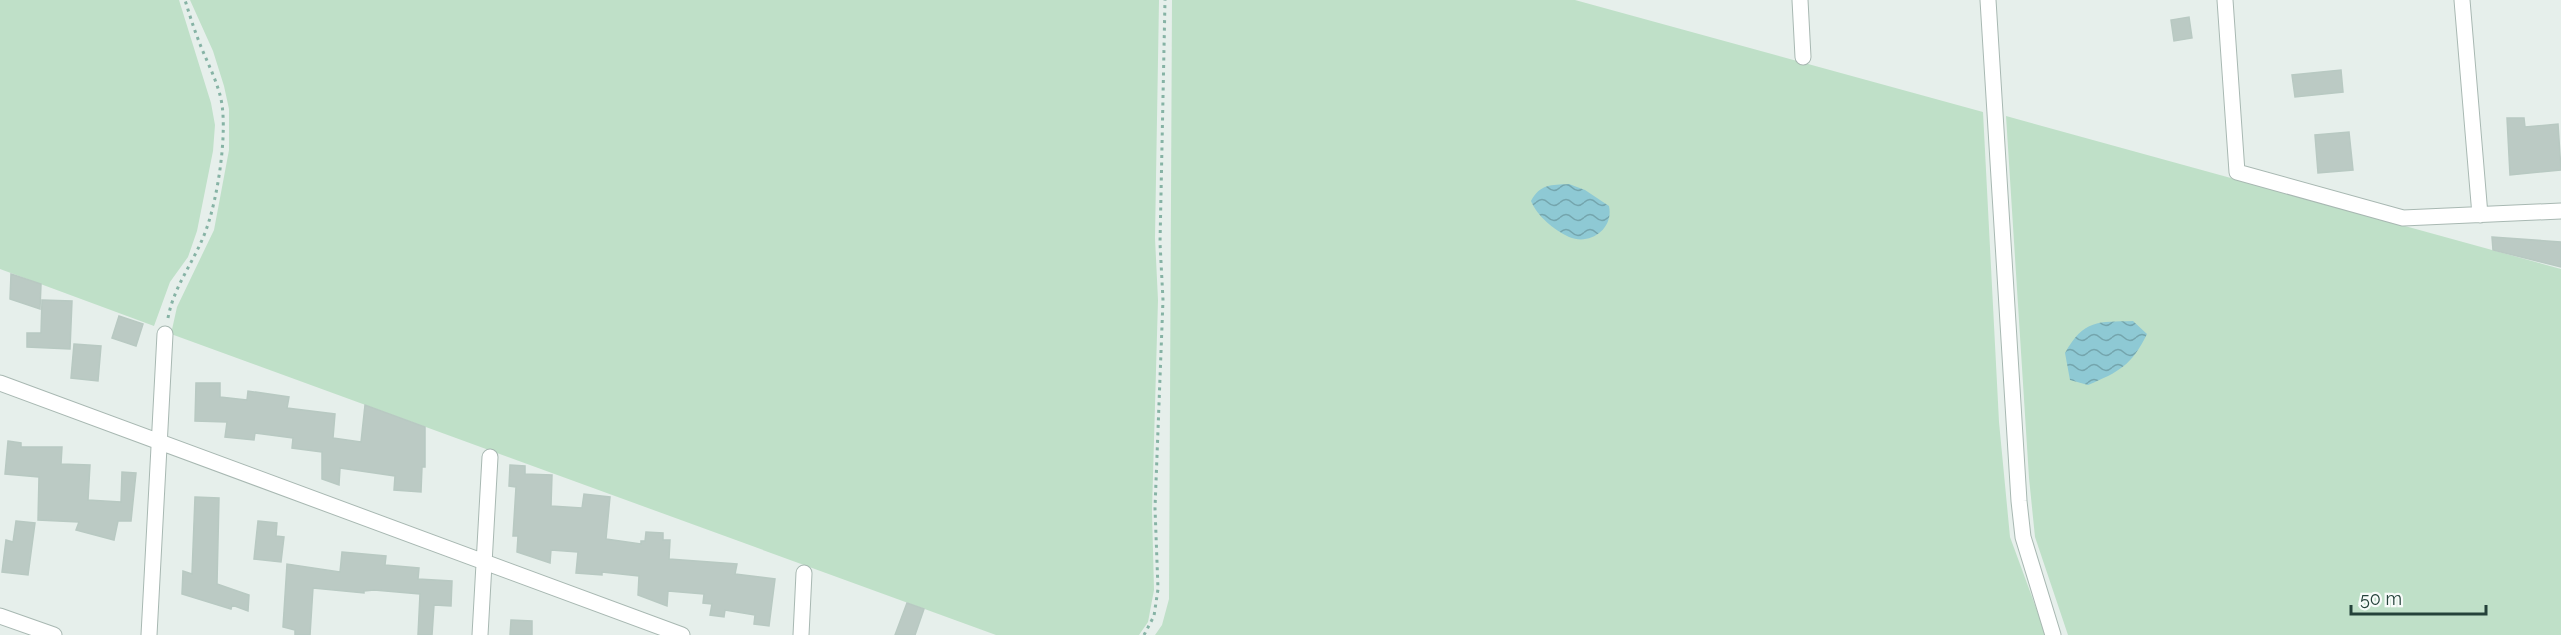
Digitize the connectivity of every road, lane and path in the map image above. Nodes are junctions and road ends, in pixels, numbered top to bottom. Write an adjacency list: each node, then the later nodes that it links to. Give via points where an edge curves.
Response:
1 (185, 0): 10 (path, via 220,94 224,113 222,149 206,229 170,305)
2 (1165, 0): 22 (path, via 1160,243 1163,300 1155,508 1158,589 1154,616)
3 (1800, 0): 7 (street)
4 (1988, 0): 23 (street, via 2020,510 2024,537)
5 (2225, 0): 9 (street, via 2236,172 2403,219)
6 (2462, 0): 9 (street)
7 (1803, 57)
8 (2561, 211): 9 (street)
9 (2480, 215)
10 (165, 334): 12 (street)
11 (0, 383): 12 (street)
12 (159, 442): 14 (street); 18 (street)
13 (490, 457): 14 (street)
14 (484, 562): 19 (street); 20 (street)
15 (804, 573): 21 (street)
16 (0, 616): 17 (street)
17 (54, 635)
18 (149, 635)
19 (480, 635)
20 (682, 635)
21 (801, 635)
22 (1144, 635)
23 (2053, 635)

